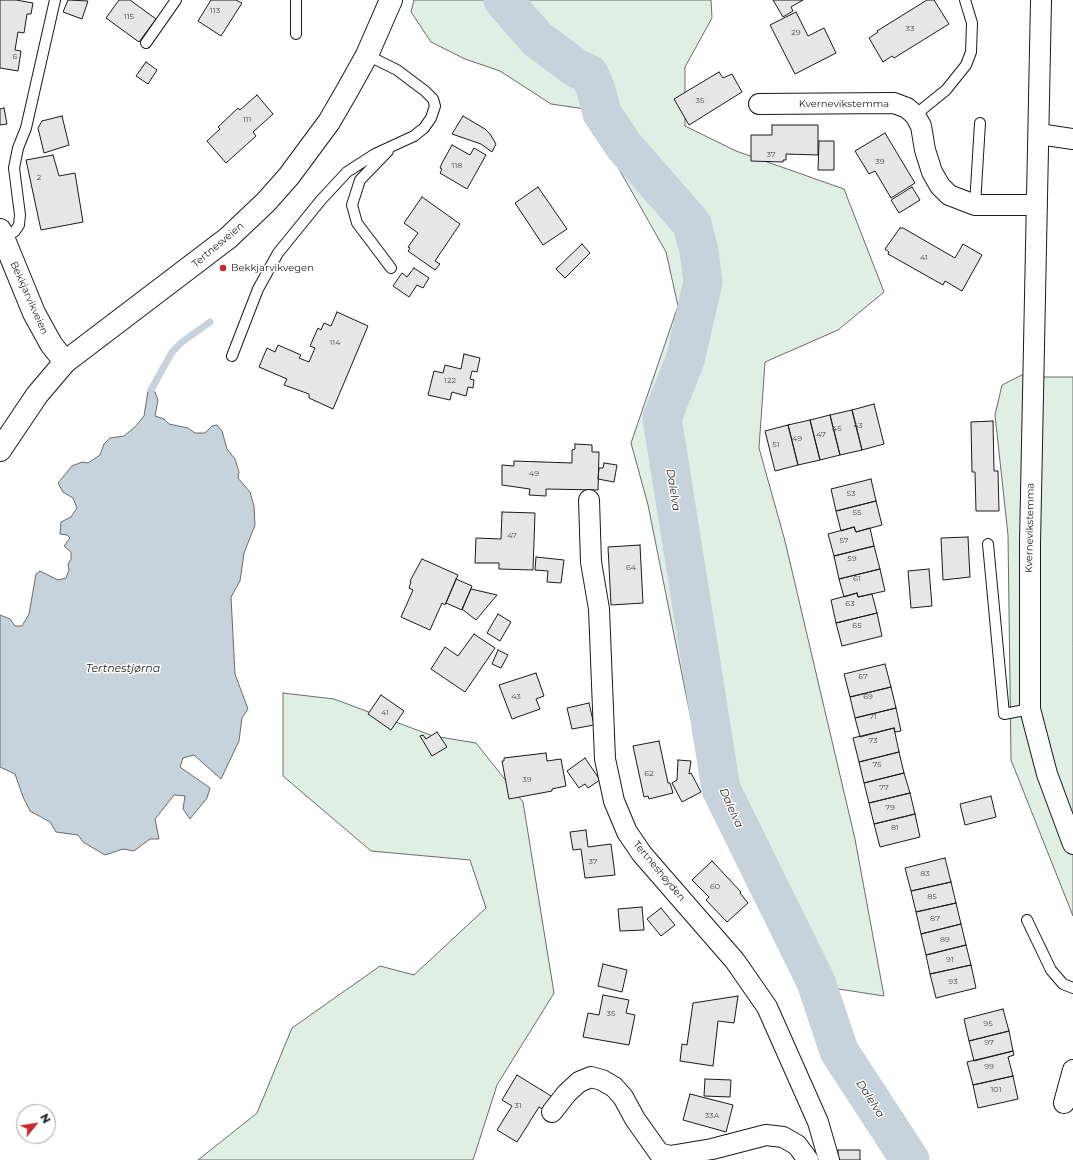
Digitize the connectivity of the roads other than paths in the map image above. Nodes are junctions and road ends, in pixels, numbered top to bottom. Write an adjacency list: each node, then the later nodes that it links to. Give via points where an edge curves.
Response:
1 (55, 0): 18 (lane, via 26,128 14,168 19,225 15,231)
2 (176, 0): 8 (lane)
3 (296, 0): 7 (lane)
4 (390, 0): 9 (main road, Tertnesveien)
5 (965, 0): 11 (lane, via 972,23 971,52 966,65 946,90)
6 (1041, 0): 13 (street, Kvernevikstemma, via 1038,62)
7 (296, 34)
8 (146, 43)
9 (367, 55): 15 (lane, via 397,70 433,99 435,106 424,128); 21 (main road, Tertnesveien, via 329,122 266,202 194,265)
10 (759, 104): 11 (street, Kvernevikstemma, via 894,103)
11 (915, 115): 16 (street, via 921,126 932,172 940,186 949,195)
12 (980, 123): 16 (lane)
13 (1039, 134): 14 (street); 17 (street, Kvernevikstemma)
14 (1073, 138)
15 (399, 143): 19 (lane, via 360,180 352,205 357,223); 20 (lane, via 362,161 347,172 278,253 258,289)
16 (975, 205): 17 (street)
17 (1037, 205): 25 (street, Kvernevikstemma, via 1030,535)
18 (1, 236): 21 (main road, Bekkjarvikveien, via 34,313 51,344)
19 (391, 268)
20 (232, 356)
21 (65, 362): 22 (main road, Tertnesveien, via 37,395)
22 (0, 450)
23 (589, 500): 34 (street, Tertneshøyden, via 591,562 599,609 606,759 614,801 627,832 642,854 735,961 767,1007 818,1122)
24 (988, 544): 25 (lane, via 1004,714)
25 (1030, 708): 26 (street, Kvernevikstemma, via 1036,741)
26 (1073, 844)
27 (1028, 920): 28 (lane, via 1051,970 1063,984)
28 (1073, 988)
29 (1073, 1070): 30 (street)
30 (1064, 1103)
31 (552, 1112): 32 (street, via 579,1082 591,1077 602,1080 614,1087 623,1097 659,1153)
32 (678, 1158): 33 (street, via 766,1135 783,1137 797,1145)
33 (808, 1160)
34 (829, 1160)

